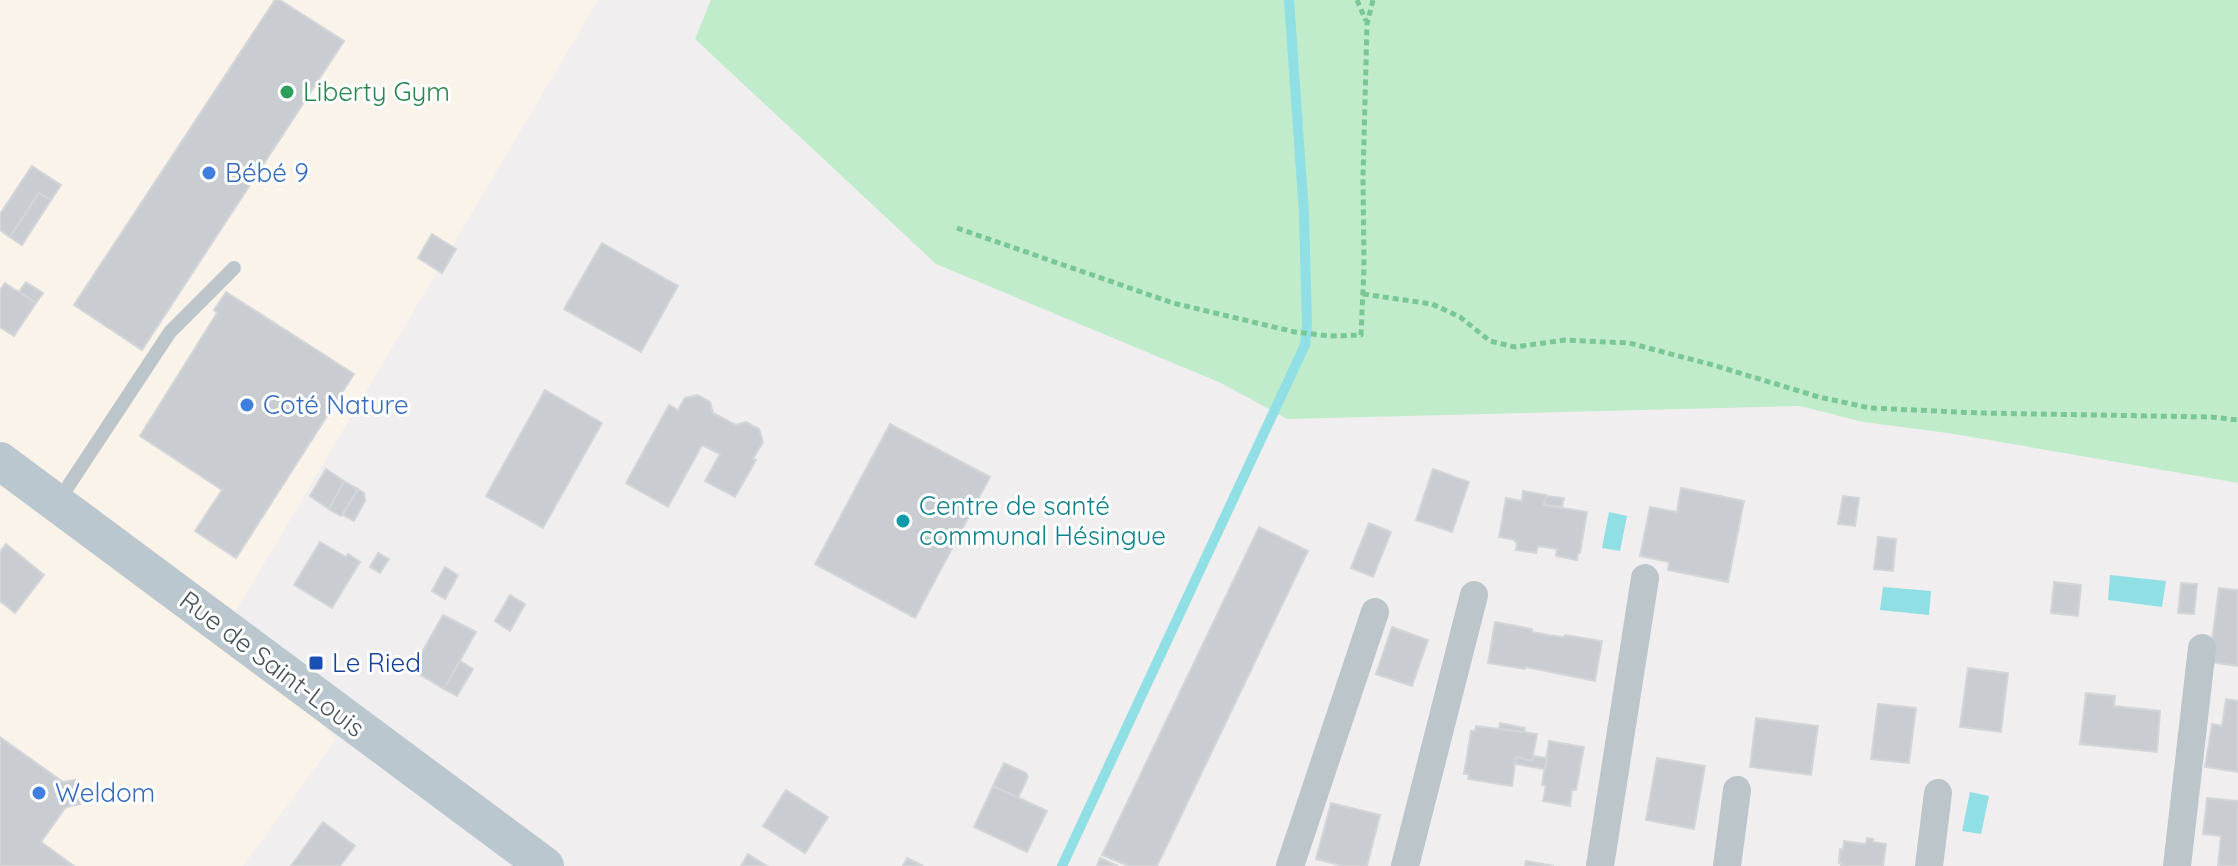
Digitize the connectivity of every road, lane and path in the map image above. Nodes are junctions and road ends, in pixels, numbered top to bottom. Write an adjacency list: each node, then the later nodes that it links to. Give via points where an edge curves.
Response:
1 (1357, 0): 3 (path)
2 (1373, 0): 3 (path)
3 (1367, 24): 6 (path)
4 (957, 228): 6 (path, via 1173,303 1295,332 1361,335)
5 (234, 268): 9 (lane, via 170,332)
6 (1363, 294): 7 (path, via 1432,304 1460,317 1490,341 1515,347 1565,340 1629,343 1870,408)
7 (2238, 420)
8 (0, 461): 9 (main road, Rue de Saint-Louis)
9 (57, 503): 16 (main road, Rue de Saint-Louis)
10 (1645, 578): 19 (street)
11 (1474, 595): 18 (street)
12 (1375, 612): 17 (street)
13 (2202, 648): 22 (street)
14 (1737, 790): 20 (street)
15 (1938, 793): 21 (street)
16 (545, 866)
17 (1290, 866)
18 (1405, 866)
19 (1600, 866)
20 (1727, 866)
21 (1929, 866)
22 (2177, 866)

